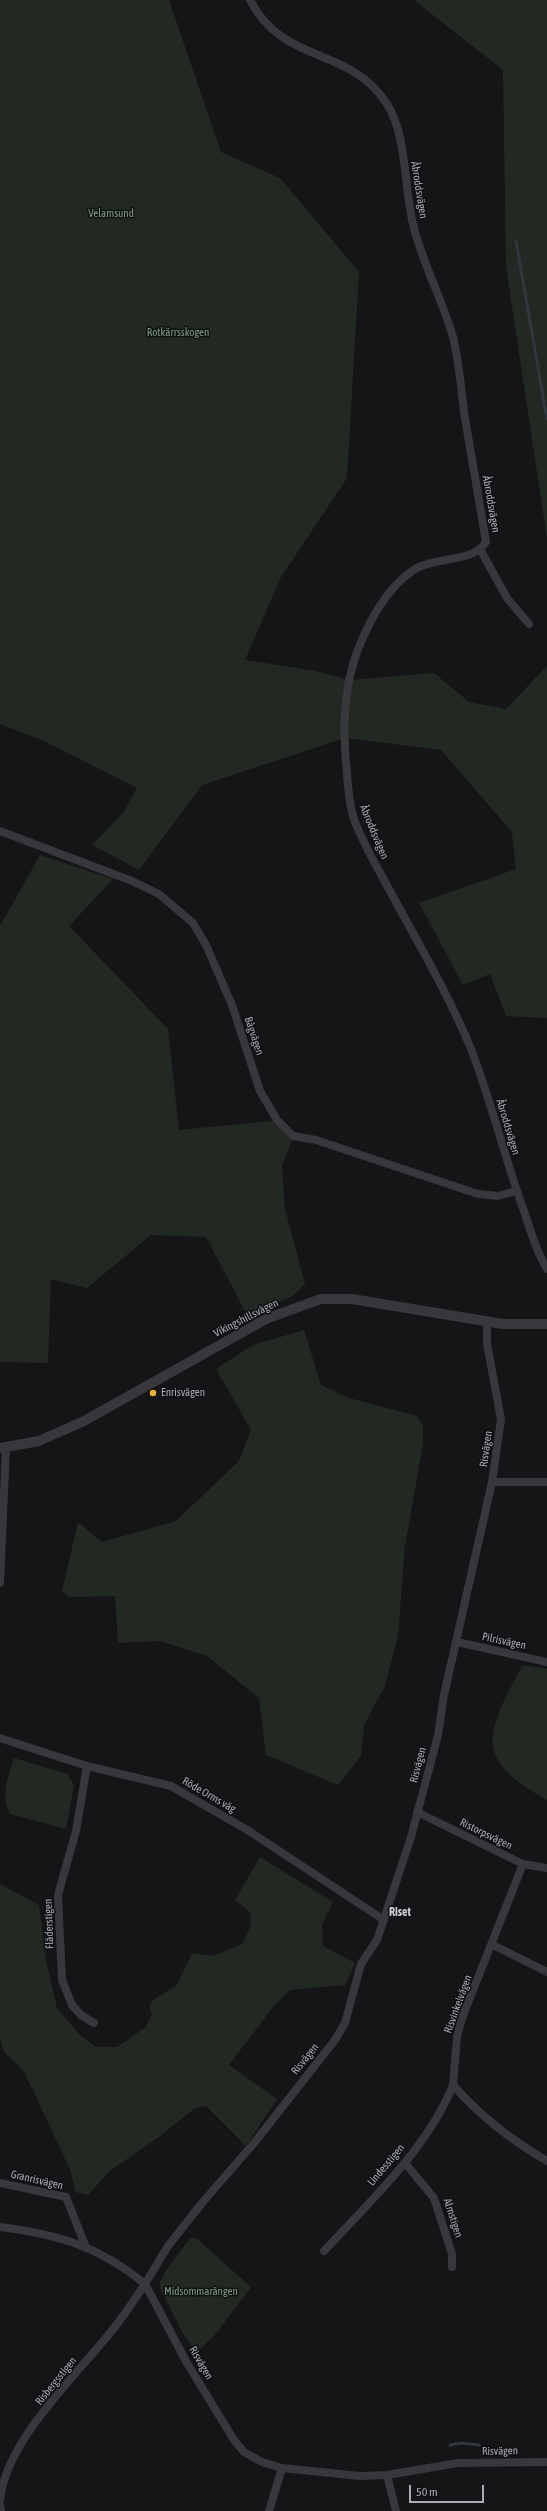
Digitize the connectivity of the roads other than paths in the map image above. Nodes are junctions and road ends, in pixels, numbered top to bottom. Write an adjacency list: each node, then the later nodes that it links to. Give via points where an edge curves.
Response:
1 (250, 0): 2 (street, Åbroddsvägen, via 268,26 282,39 357,72 374,85 391,111 400,142 417,238 453,337 486,542)
2 (481, 551): 3 (street, via 507,598); 5 (street, Åbroddsvägen, via 436,560 418,567 403,577 380,606 353,660 344,703 343,744 354,818 367,849 451,1006 470,1048)
3 (529, 624)
4 (0, 831): 5 (street, Bågvägen, via 132,880 159,894 193,923 206,945 232,1005 260,1091 277,1120 293,1136 316,1140 478,1194 498,1196)
5 (516, 1190): 6 (street, Åbroddsvägen)
6 (547, 1269)
7 (487, 1321): 8 (street, Vikingshillsvägen); 9 (street, Vikingshillsvägen, via 372,1301 321,1299 268,1318 84,1421 39,1441); 10 (street, Risvägen, via 487,1344 501,1419)
8 (547, 1324)
9 (3, 1448): 12 (street)
10 (492, 1482): 11 (street); 13 (street, Risvägen)
11 (547, 1482)
12 (0, 1583)
13 (457, 1642): 14 (street, Pilrisvägen); 17 (street, Risvägen, via 444,1695 438,1735)
14 (547, 1662)
15 (0, 1738): 16 (street, Röde Orms väg)
16 (88, 1766): 20 (street, Röde Orms väg, via 171,1786 255,1835); 23 (street, Fläderstigen, via 76,1831 58,1895 62,1980 72,2005 81,2015)
17 (417, 1812): 18 (street, Ristorpsvägen); 20 (street, Risvägen)
18 (523, 1864): 19 (street, Ristorpsvägen); 21 (street, Risvinkelvägen)
19 (547, 1868)
20 (384, 1920): 32 (street, Risvägen, via 377,1940 361,1964 345,2023 335,2040 168,2246)
21 (493, 1945): 22 (street); 24 (street, Risvinkelvägen, via 457,2037)
22 (547, 1972)
23 (94, 2023)
24 (453, 2085): 25 (street, via 492,2125); 26 (street, Lindesstigen, via 447,2101)
25 (547, 2161)
26 (405, 2163): 30 (street, Lindesstigen); 31 (street, Almstigen, via 434,2198 452,2254)
27 (0, 2183): 29 (street, Granrisvägen, via 66,2197)
28 (0, 2227): 29 (street)
29 (85, 2245): 32 (street, via 126,2268)
30 (324, 2251)
31 (452, 2267)
32 (146, 2284): 34 (street, Risvägen, via 187,2363 234,2440 244,2452); 36 (street, Risbergsstigen, via 16,2450 3,2478)
33 (547, 2462): 35 (street, Risvägen, via 458,2463)
34 (282, 2468): 35 (street, Risvägen, via 360,2476); 39 (street)
35 (387, 2475): 40 (street)
36 (0, 2500)
37 (0, 2506): 38 (street)
38 (1, 2511)
39 (269, 2511)
40 (396, 2511)

